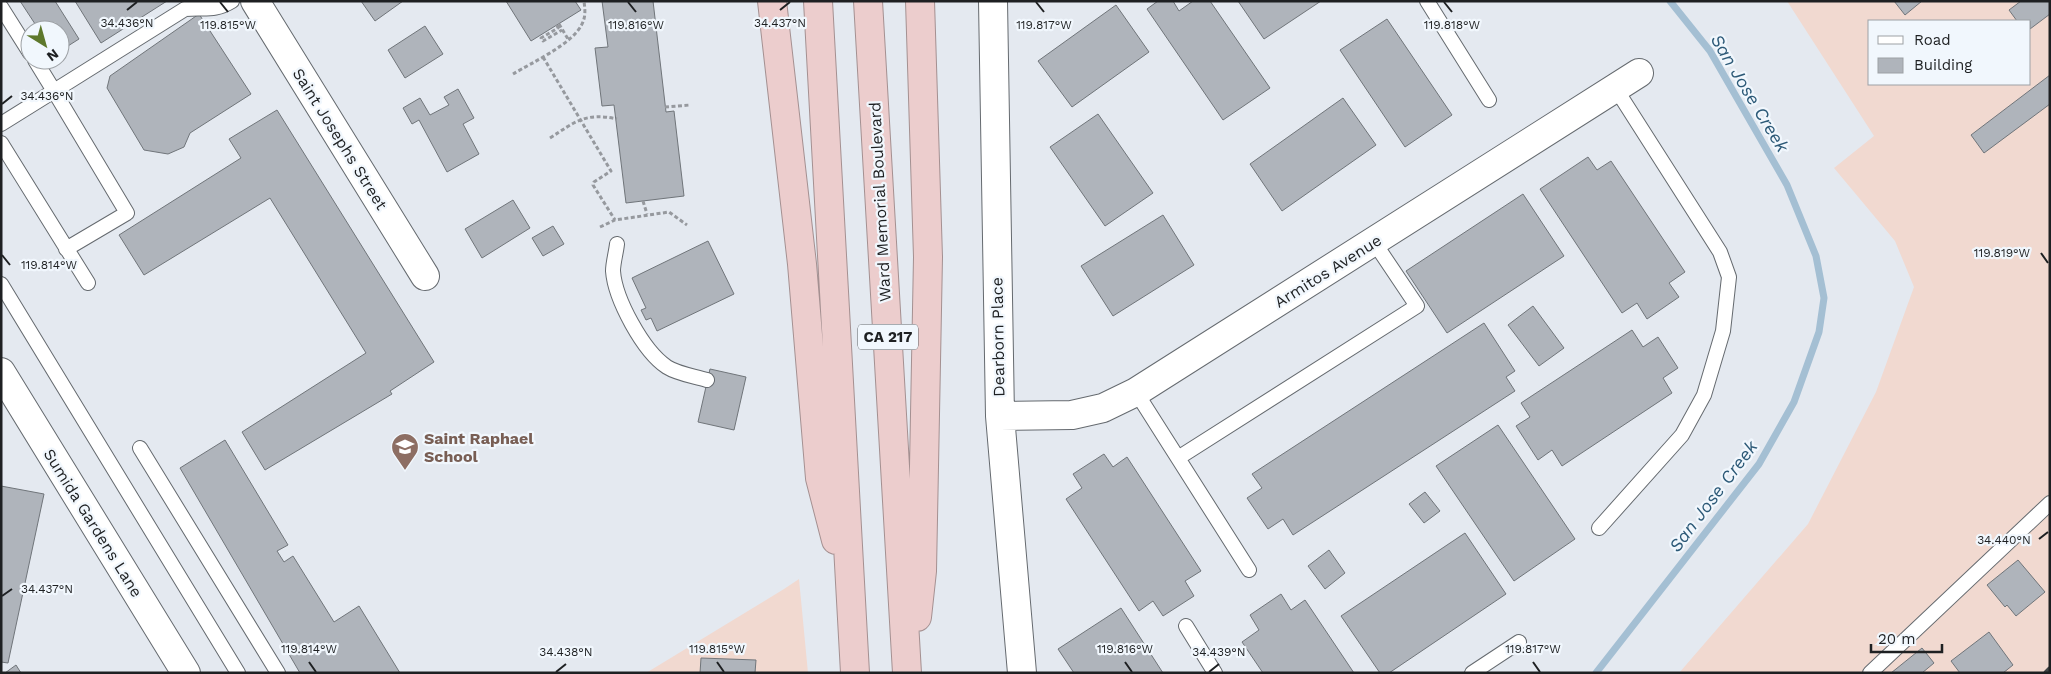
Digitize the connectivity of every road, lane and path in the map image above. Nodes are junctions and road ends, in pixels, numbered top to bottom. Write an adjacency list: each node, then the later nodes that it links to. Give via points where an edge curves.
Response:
1 (232, 1): 19 (lane, via 221,8 185,9)
2 (256, 1): 36 (street, Saint Josephs Street)
3 (584, 1): 13 (path, via 586,14 582,26)
4 (772, 1): 49 (highway, via 802,264 820,478)
5 (818, 1): 49 (highway, CA 217)
6 (868, 1): 56 (highway, Ward Memorial Boulevard / CA 217)
7 (920, 1): 57 (highway, via 928,257 922,571)
8 (993, 1): 43 (street, Dearborn Place)
9 (1427, 1): 20 (lane)
10 (1, 7): 12 (lane)
11 (562, 30): 11 (path, via 558,25 541,38 543,41); 13 (path)
12 (20, 37)
13 (568, 39): 14 (path)
14 (543, 57): 16 (path); 23 (path)
15 (41, 70): 19 (lane)
16 (513, 74)
17 (1639, 74): 18 (street, Armitos Avenue)
18 (1616, 88): 33 (street, Armitos Avenue); 47 (lane, via 1720,252 1729,277 1723,331 1704,395 1682,435)
19 (54, 91): 25 (lane); 35 (lane, via 127,212)
20 (1489, 100)
21 (690, 105): 22 (path)
22 (665, 107)
23 (580, 119): 24 (path, via 600,115); 26 (path); 30 (path, via 611,171 593,185)
24 (617, 119)
25 (1, 124)
26 (550, 138)
27 (1, 143): 35 (lane)
28 (644, 201): 29 (path)
29 (647, 214): 30 (path); 31 (path, via 669,212)
30 (615, 220): 32 (path)
31 (687, 225)
32 (600, 227)
33 (1374, 242): 41 (street, Armitos Avenue); 45 (lane, via 1416,306)
34 (617, 244): 40 (lane, via 613,270 618,296 649,348 669,368)
35 (66, 249): 37 (lane)
36 (425, 276)
37 (88, 283)
38 (1, 284): 53 (lane)
39 (1, 372): 42 (street, Sumida Gardens Lane)
40 (707, 380)
41 (1136, 392): 43 (street, Armitos Avenue, via 1103,408 1072,415); 45 (lane)
42 (8, 401): 52 (street, Sumida Gardens Lane)
43 (1000, 416): 58 (street, Dearborn Place)
44 (140, 448): 54 (lane)
45 (1178, 458): 48 (lane)
46 (2050, 503): 61 (lane)
47 (1599, 528)
48 (1249, 570)
49 (851, 602): 55 (highway, CA 217)
50 (1186, 626): 59 (lane)
51 (1518, 642): 60 (lane)
52 (186, 673)
53 (238, 673)
54 (278, 673)
55 (855, 673)
56 (907, 673)
57 (911, 673)
58 (1022, 673)
59 (1215, 673)
60 (1472, 673)
61 (1870, 673)

